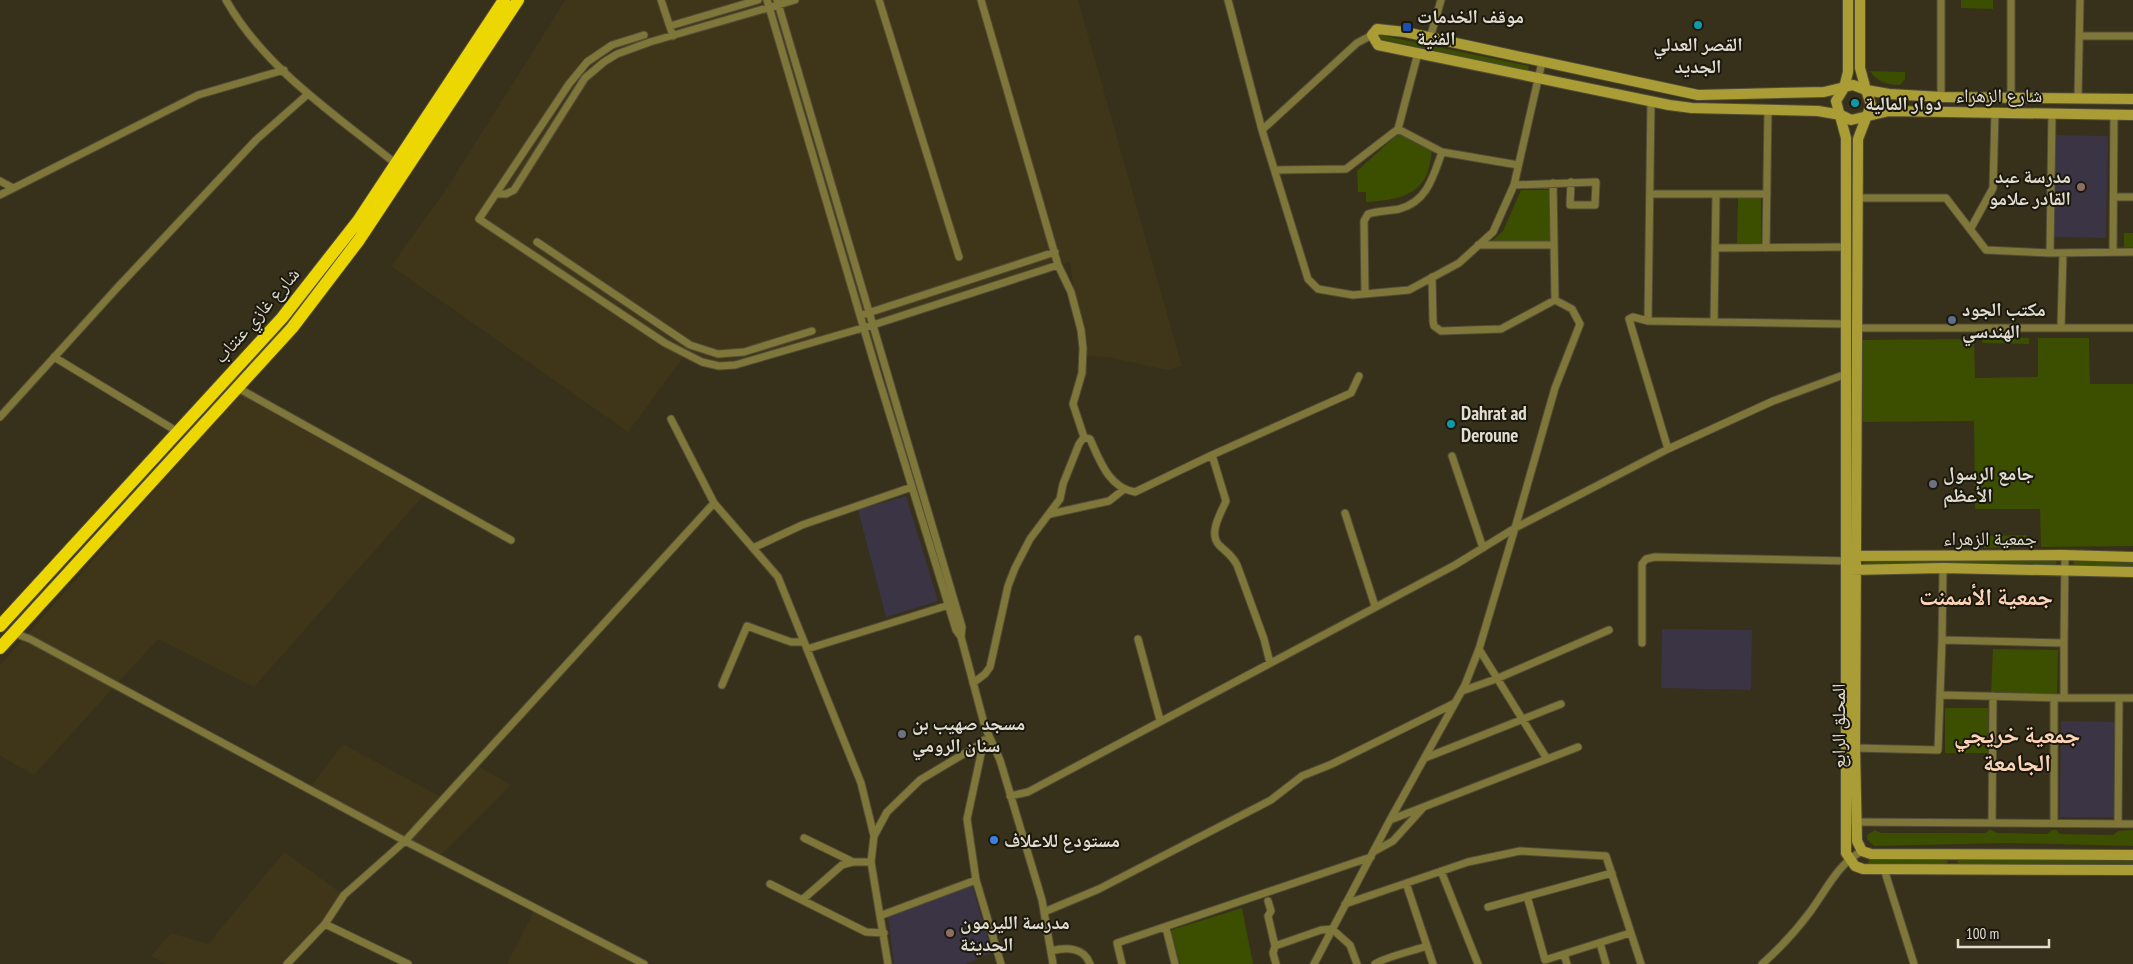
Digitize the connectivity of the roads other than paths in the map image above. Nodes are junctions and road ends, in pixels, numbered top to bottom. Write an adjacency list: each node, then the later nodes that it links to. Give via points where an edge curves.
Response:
1 (226, 0): 28 (street, via 252,39)
2 (504, 0): 50 (highway, شارع غازي عنتاب)
3 (518, 0): 103 (highway, via 358,240 292,328)
4 (661, 0): 19 (street)
5 (758, 0): 19 (street)
6 (767, 0): 18 (street)
7 (795, 0): 17 (street)
8 (879, 0): 80 (street)
9 (981, 0): 75 (street)
10 (1228, 0): 46 (street)
11 (1441, 0): 25 (street)
12 (1848, 0): 30 (main road, via 1848,72)
13 (1860, 0): 31 (main road, via 1860,68)
14 (1941, 0): 34 (street)
15 (2012, 0): 33 (street)
16 (2080, 0): 23 (street)
17 (777, 2): 18 (street); 47 (street)
18 (769, 8): 22 (street); 48 (street)
19 (670, 26): 22 (street)
20 (644, 35): 60 (street, via 612,45 587,62)
21 (1372, 35): 25 (main road, via 1377,29 1383,29); 26 (main road, via 1378,44); 46 (street, via 1357,43)
22 (673, 36): 60 (street, via 617,54 593,69 514,190)
23 (2080, 36): 24 (street); 35 (street)
24 (2133, 36)
25 (1430, 38): 27 (main road)
26 (1418, 53): 29 (main road); 45 (street)
27 (1542, 62): 29 (street); 30 (main road, via 1698,95 1824,92)
28 (284, 70): 32 (street); 57 (street, via 198,95)
29 (1538, 78): 37 (main road); 51 (street)
30 (1844, 88): 31 (main road, via 1858,85); 41 (main road, via 1836,101)
31 (1866, 90): 34 (main road); 42 (main road, via 1871,100)
32 (308, 94): 50 (street); 100 (street, via 256,140)
33 (2011, 96): 34 (main road); 35 (main road)
34 (1941, 97)
35 (2078, 97): 36 (main road)
36 (2133, 99)
37 (1651, 101): 38 (main road, via 1692,108); 61 (street)
38 (1768, 109): 41 (main road); 63 (street)
39 (1995, 112): 40 (main road, شارع الزهراء); 42 (main road, شارع الزهراء, via 1889,111); 68 (street, via 1993,188)
40 (2052, 113): 43 (main road, شارع الزهراء); 78 (street)
41 (1841, 115): 42 (main road, via 1851,120); 72 (main road, via 1846,138)
42 (1866, 115): 67 (main road, المحلق الرابع, via 1858,140)
43 (2114, 115): 44 (main road, شارع الزهراء); 65 (street)
44 (2133, 115)
45 (1398, 128): 49 (street); 52 (street, via 1346,169)
46 (1262, 130): 52 (street)
47 (818, 140): 48 (street); 58 (street)
48 (810, 143): 59 (street)
49 (1442, 152): 51 (street); 84 (street, via 1424,195 1414,203 1365,217)
50 (396, 164): 106 (highway, شارع غازي عنتاب, via 358,221 282,318)
51 (1518, 165): 56 (street)
52 (1275, 170): 84 (street, via 1308,279 1313,286 1327,291)
53 (0, 181): 57 (street)
54 (1571, 182): 54 (street, via 1596,182 1595,206 1570,205); 55 (street)
55 (1553, 183): 56 (street); 71 (street)
56 (1514, 185): 70 (street, via 1493,232)
57 (13, 188): 64 (street)
58 (833, 190): 59 (street); 87 (street)
59 (825, 192): 88 (street)
60 (496, 194): 99 (street, via 479,219 665,343 702,362 719,366)
61 (1650, 194): 62 (street); 89 (street)
62 (1716, 194): 63 (street); 73 (street)
63 (1767, 194): 74 (street)
64 (0, 195)
65 (2114, 197): 66 (street); 76 (street)
66 (2133, 197)
67 (1859, 198): 68 (street, via 1946,198); 95 (main road, المحلق الرابع)
68 (1971, 228): 78 (street, via 1986,250)
69 (537, 242): 98 (street, via 690,345 718,354 744,352)
70 (1478, 245): 71 (street); 82 (street, via 1459,263)
71 (1554, 245): 86 (street)
72 (1846, 247): 74 (street); 91 (main road)
73 (1715, 248): 74 (street); 90 (street)
74 (1766, 248)
75 (1055, 252): 81 (street); 83 (street)
76 (2113, 252): 77 (street); 79 (street)
77 (2133, 252)
78 (2050, 253): 79 (street)
79 (2063, 253): 94 (street)
80 (959, 257)
81 (1058, 266): 85 (street); 107 (street, via 1071,292 1081,330 1082,373 1072,404)
82 (1432, 278): 84 (street, via 1409,290); 86 (street, via 1433,321 1441,331 1501,329)
83 (962, 282): 85 (street); 87 (street)
84 (1365, 294)
85 (967, 295): 92 (street)
86 (1555, 300): 117 (street, via 1572,309 1580,324 1555,388)
87 (869, 312): 88 (street); 92 (street)
88 (860, 316): 93 (street)
89 (1648, 321): 90 (street); 108 (street, via 1629,319)
90 (1714, 322): 91 (street)
91 (1846, 324): 101 (main road)
92 (873, 325): 93 (street); 113 (street)
93 (864, 327): 99 (street); 111 (street)
94 (2061, 327): 95 (street); 96 (street)
95 (1857, 328): 123 (main road, المحلق الرابع)
96 (2133, 328)
97 (812, 331): 98 (street)
98 (762, 346): 99 (street)
99 (766, 356)
100 (54, 357): 104 (street); 106 (street)
101 (1846, 374): 108 (street, via 1774,401); 123 (main road)
102 (1359, 376): 109 (street, via 1351,393)
103 (238, 388): 118 (street); 131 (highway)
104 (0, 417)
105 (671, 419): 114 (street)
106 (178, 432): 129 (highway, شارع غازي عنتاب)
107 (1084, 437): 112 (street, via 1090,439 1109,476); 116 (street, via 1063,484 1060,499)
108 (1668, 449): 117 (street)
109 (1212, 455): 112 (street, via 1135,492); 140 (street, via 1226,501 1214,535 1217,544 1231,554 1237,564)
110 (1452, 456): 120 (street)
111 (912, 487): 113 (street); 119 (street, via 802,525)
112 (1123, 490): 116 (street, via 1109,501)
113 (920, 498): 127 (street); 132 (street, via 962,627)
114 (714, 503): 119 (street); 171 (street)
115 (1345, 513): 128 (street)
116 (1050, 514): 142 (street, via 1030,539 1015,568 990,667)
117 (1515, 528): 120 (street); 139 (street)
118 (511, 540)
119 (753, 548): 137 (street, via 778,577)
120 (1484, 548): 128 (street)
121 (2065, 555): 122 (main road, جمعية الزهراء); 123 (main road, جمعية الزهراء); 125 (street)
122 (2133, 557)
123 (1850, 563): 124 (main road, جمعية الزهراء); 135 (street, via 1646,559 1642,564); 158 (main road, المحلق الرابع); 176 (main road, via 1845,846)
124 (1943, 568): 125 (main road, جمعية الزهراء); 134 (street)
125 (2064, 570): 126 (main road, جمعية الزهراء); 136 (street)
126 (2133, 572)
127 (949, 605): 132 (street); 137 (street)
128 (1375, 606): 140 (street)
129 (0, 626)
130 (1609, 630): 141 (street)
131 (14, 633): 138 (highway); 171 (street, via 108,680)
132 (961, 637): 142 (street)
133 (1138, 639): 154 (street)
134 (1942, 640): 136 (street); 145 (street)
135 (1642, 643)
136 (2064, 643): 148 (street)
137 (805, 645): 143 (street, via 746,626); 169 (street, via 861,783)
138 (0, 648)
139 (1479, 649): 141 (street); 144 (street)
140 (1270, 663): 154 (street)
141 (1496, 679): 144 (street); 153 (street)
142 (973, 683): 155 (street)
143 (722, 685)
144 (1462, 690): 151 (street)
145 (1940, 695): 146 (street); 158 (street, via 1938,750)
146 (1993, 696): 147 (street); 165 (street)
147 (2054, 698): 148 (street); 166 (street)
148 (2064, 698): 149 (street)
149 (2119, 698): 150 (street); 167 (street)
150 (2133, 698)
151 (1456, 702): 159 (street); 192 (street, via 1302,776 1270,800 1099,889)
152 (1560, 704): 153 (street)
153 (1523, 719): 159 (street); 160 (street)
154 (1160, 720): 161 (street, via 1028,792)
155 (988, 734): 156 (street); 161 (street, via 1000,760)
156 (982, 743): 169 (street, via 920,780 887,812); 184 (street, via 968,819)
157 (1578, 747): 160 (street)
158 (1855, 748): 164 (main road, المحلق الرابع)
159 (1424, 758): 163 (street)
160 (1547, 759): 162 (street)
161 (1010, 796): 192 (street)
162 (1424, 807): 163 (street); 173 (street, via 1393,841)
163 (1390, 820): 173 (street)
164 (1855, 822): 165 (street); 172 (main road, المحلق الرابع, via 1857,841)
165 (1992, 823): 166 (street)
166 (2054, 823): 167 (street)
167 (2118, 824): 168 (street)
168 (2133, 824)
169 (874, 836): 178 (street)
170 (804, 838): 177 (street)
171 (405, 841): 194 (street, via 344,895); 206 (street)
172 (1862, 850): 174 (main road, via 1872,854); 176 (street)
173 (1372, 854): 190 (street); 195 (street)
174 (1952, 854): 175 (main road); 180 (main road)
175 (2133, 855)
176 (1848, 859): 179 (main road, via 1863,869); 222 (street, via 1810,913)
177 (853, 862): 178 (street); 188 (street, via 842,865)
178 (871, 862): 193 (street)
179 (1884, 869): 180 (main road); 223 (street)
180 (1952, 869): 181 (main road)
181 (2133, 870)
182 (1441, 871): 183 (street, via 1476,860 1538,850 1606,856); 185 (street); 218 (street)
183 (1612, 873): 187 (street); 198 (street)
184 (976, 880): 193 (street); 208 (street)
185 (1406, 883): 190 (street); 201 (street)
186 (770, 884): 188 (street)
187 (1527, 896): 191 (street); 203 (street, via 1545,960)
188 (802, 900): 197 (street, via 866,932)
189 (1268, 901): 200 (street)
190 (1345, 904): 196 (street)
191 (1488, 906)
192 (1044, 912): 202 (street)
193 (882, 915): 197 (street)
194 (325, 924): 204 (street); 205 (street)
195 (1166, 928): 211 (street, via 1117,943); 212 (street)
196 (1332, 930): 200 (street, via 1321,930); 214 (street); 215 (street, via 1350,945)
197 (884, 933): 207 (street)
198 (1630, 934): 199 (street); 221 (street)
199 (1600, 943): 203 (street); 220 (street)
200 (1275, 946): 213 (street)
201 (1427, 946): 216 (street); 217 (street)
202 (1051, 951): 209 (street); 210 (street, via 1066,947 1077,950)
203 (1564, 954): 219 (street)
204 (287, 964)
205 (408, 964)
206 (644, 964)
207 (888, 964)
208 (1001, 964)
209 (1053, 964)
210 (1090, 964)
211 (1122, 964)
212 (1175, 964)
213 (1276, 964)
214 (1314, 964)
215 (1357, 964)
216 (1375, 964)
217 (1433, 964)
218 (1478, 964)
219 (1567, 964)
220 (1606, 964)
221 (1641, 964)
222 (1762, 964)
223 (1914, 964)

